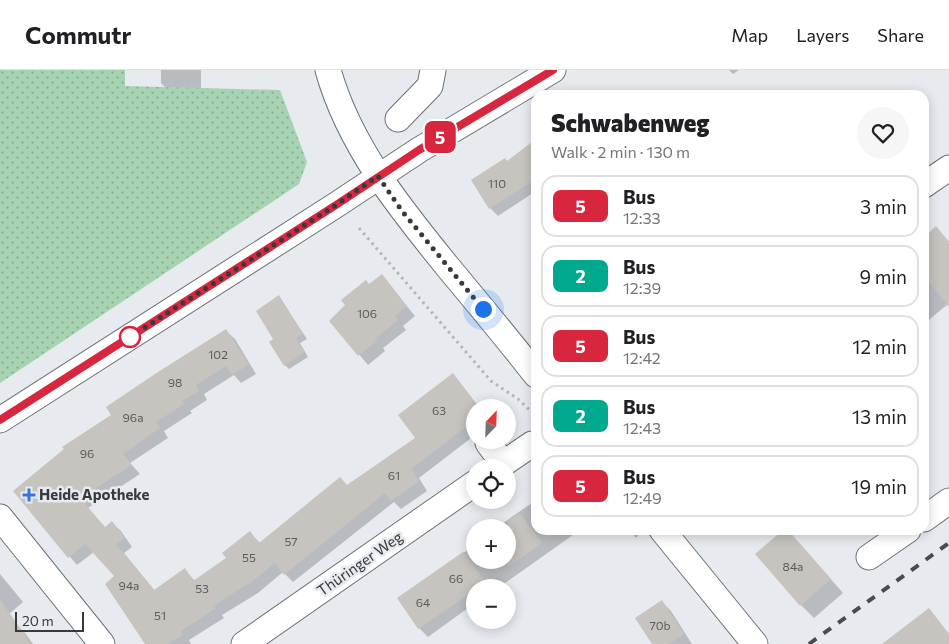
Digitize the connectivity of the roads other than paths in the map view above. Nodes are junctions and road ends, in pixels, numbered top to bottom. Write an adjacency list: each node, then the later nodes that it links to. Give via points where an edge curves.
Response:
1 (328, 70): 5 (street, via 334,91)
2 (433, 70): 4 (street, via 430,86)
3 (553, 70): 5 (street)
4 (398, 119)
5 (378, 176): 6 (street, via 402,211); 7 (street)
6 (531, 369)
7 (0, 420)
8 (531, 445): 9 (street)
9 (509, 459)
10 (466, 489): 18 (street, Thüringer Weg)
11 (949, 501): 12 (street)
12 (929, 515)
13 (0, 517): 17 (street)
14 (666, 535): 19 (street)
15 (901, 535): 16 (street)
16 (869, 557)
17 (102, 644)
18 (244, 644)
19 (755, 644)

